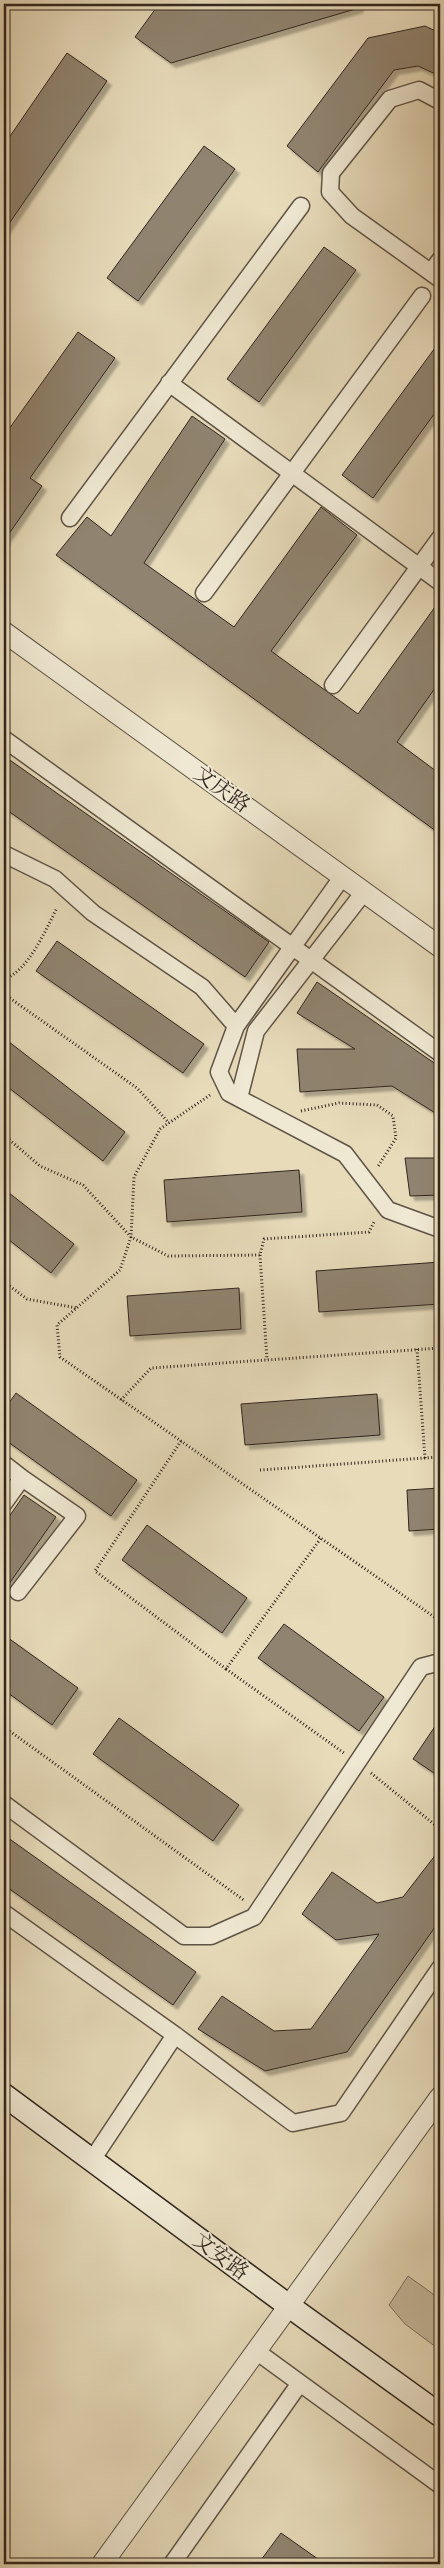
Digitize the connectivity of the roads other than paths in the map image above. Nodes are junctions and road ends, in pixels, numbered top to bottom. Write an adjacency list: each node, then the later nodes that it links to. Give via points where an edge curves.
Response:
1 (440, 101): 3 (street, via 420,90 390,100 331,173 330,192 352,216)
2 (301, 206): 5 (street)
3 (437, 270)
4 (422, 296): 6 (street)
5 (169, 383): 6 (street); 7 (street)
6 (293, 474): 9 (street); 11 (street)
7 (70, 518)
8 (440, 538): 9 (street)
9 (419, 567): 10 (street); 13 (street)
10 (440, 582)
11 (204, 593)
12 (4, 632): 16 (street, 文庆路)
13 (333, 685)
14 (4, 739): 19 (street)
15 (4, 854): 21 (street, via 55,879 93,912 202,987)
16 (343, 876): 17 (street, 文庆路); 19 (street)
17 (364, 892): 18 (street, 文庆路); 20 (street)
18 (440, 947)
19 (293, 948): 20 (street); 21 (street)
20 (311, 961): 22 (street); 23 (street, via 256,1031)
21 (236, 1026): 23 (street, via 219,1072 229,1093)
22 (440, 1053)
23 (239, 1098): 24 (street, via 345,1154 388,1210)
24 (440, 1230)
25 (4, 1464): 26 (street)
26 (22, 1478): 27 (street); 28 (street, via 77,1516)
27 (4, 1503)
28 (18, 1592)
29 (440, 1662): 30 (street, via 421,1667 254,1917 211,1936 184,1936)
30 (4, 1804)
31 (4, 1913): 33 (street)
32 (440, 1968): 33 (street, via 341,2113 293,2123)
33 (176, 2035): 36 (street)
34 (4, 2095): 36 (main road, 文安路)
35 (440, 2098): 37 (street)
36 (92, 2160): 37 (main road, 文安路)
37 (289, 2306): 38 (street); 40 (main road, 文安路)
38 (256, 2351): 39 (street); 42 (street)
39 (300, 2383): 41 (street); 43 (street)
40 (440, 2415)
41 (440, 2485)
42 (102, 2564)
43 (172, 2564)

